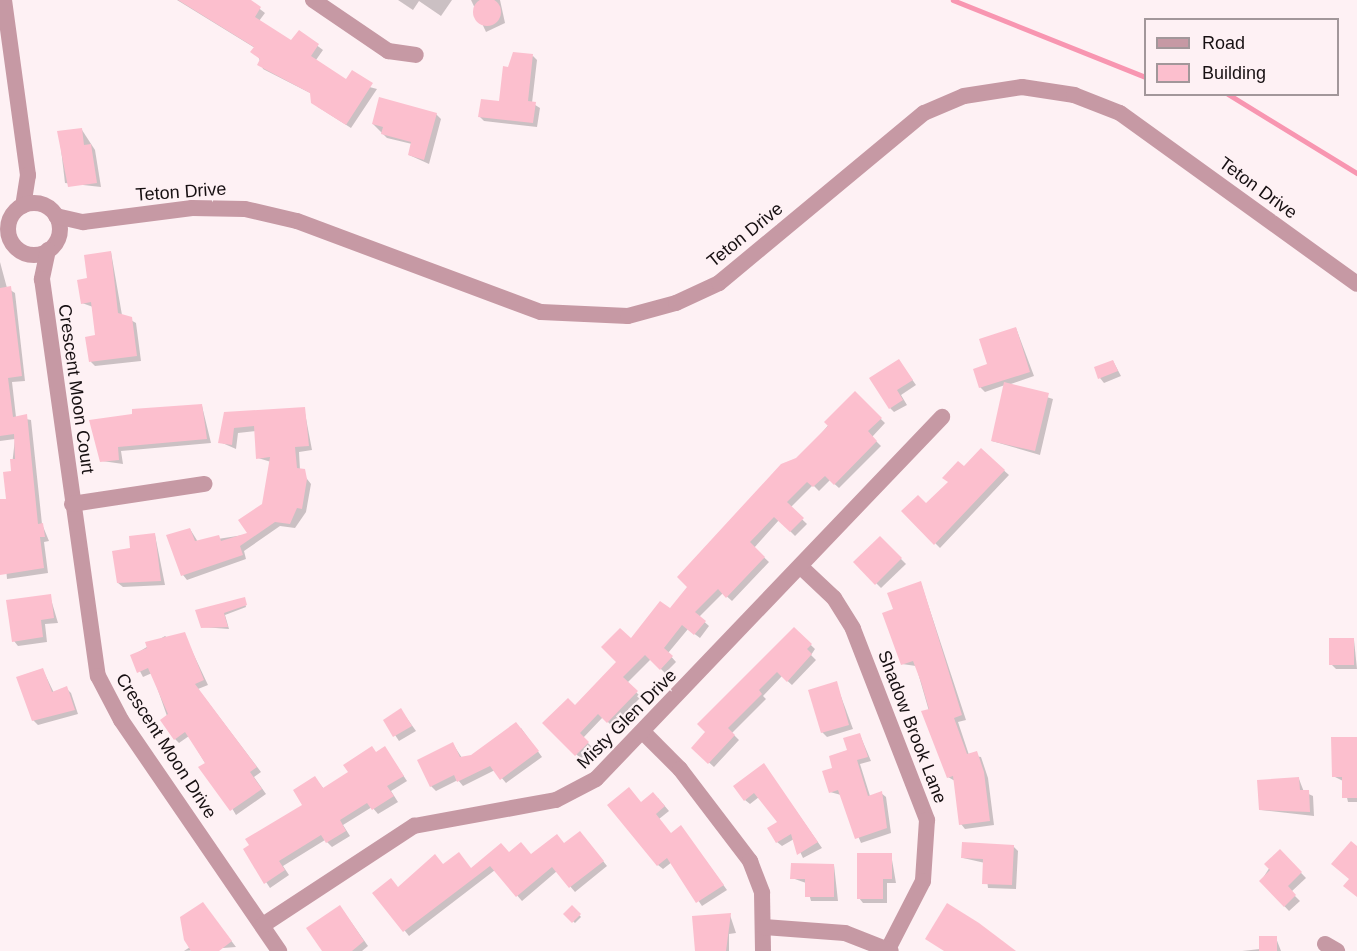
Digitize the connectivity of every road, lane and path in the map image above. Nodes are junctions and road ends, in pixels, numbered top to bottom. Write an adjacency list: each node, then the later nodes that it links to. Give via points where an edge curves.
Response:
1 (4, 0): 4 (street)
2 (313, 0): 3 (street, via 388,51)
3 (416, 55)
4 (28, 175): 5 (street); 6 (street)
5 (42, 204): 6 (street); 7 (street)
6 (23, 206): 9 (street)
7 (57, 216): 8 (street, Teton Drive); 10 (street)
8 (83, 222): 10 (street, Teton Drive); 14 (street, Teton Drive, via 192,208 245,209 297,221 542,312 628,316 676,303 719,283 924,113 979,93 1035,88 1074,95 1120,113)
9 (5, 230): 12 (street)
10 (59, 235): 11 (street)
11 (48, 250): 12 (street); 13 (street, Crescent Moon Court)
12 (27, 253): 13 (street, Crescent Moon Court)
13 (42, 279): 17 (street, Crescent Moon Court)
14 (1357, 284)
15 (942, 417): 18 (street, Misty Glen Drive)
16 (205, 484): 17 (street)
17 (72, 504): 20 (street, Crescent Moon Drive, via 98,676 122,720)
18 (801, 567): 19 (street, Misty Glen Drive); 22 (street, Shadow Brook Lane, via 834,598 853,629 927,820 922,881)
19 (644, 733): 20 (street, Misty Glen Drive, via 578,790 537,804 414,826); 21 (street, via 743,848 759,880)
20 (263, 925): 23 (street, Crescent Moon Drive)
21 (764, 927): 22 (street, via 845,933); 24 (street)
22 (889, 950)
23 (279, 951)
24 (763, 951)

